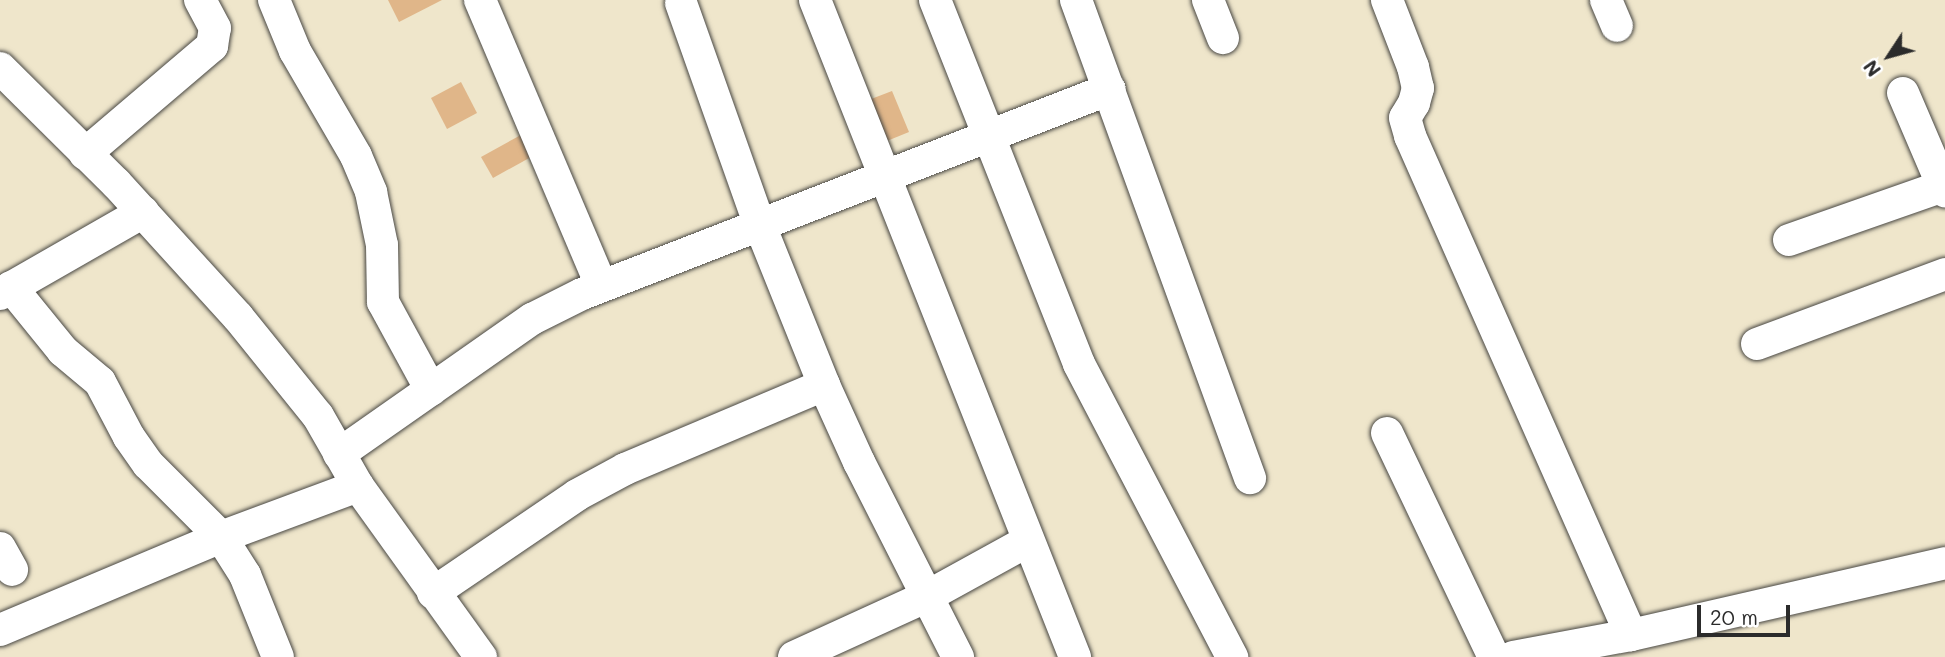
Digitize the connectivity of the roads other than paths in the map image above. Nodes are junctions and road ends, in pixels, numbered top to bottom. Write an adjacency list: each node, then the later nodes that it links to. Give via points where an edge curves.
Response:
1 (200, 0): 15 (street, via 215,28 212,46)
2 (274, 0): 26 (street, via 295,51 356,156 371,192 382,245 383,302)
3 (480, 0): 22 (street)
4 (815, 0): 16 (street)
5 (934, 0): 14 (street)
6 (1076, 0): 12 (street)
7 (1208, 0): 10 (street)
8 (1387, 0): 37 (street, via 1418,88 1405,118 1410,136)
9 (681, 3): 19 (street)
10 (1223, 38)
11 (0, 68): 15 (street)
12 (1110, 89): 14 (street); 29 (street)
13 (1903, 93): 17 (street)
14 (988, 134): 16 (street); 43 (street, via 1079,364)
15 (85, 154): 18 (street)
16 (883, 177): 19 (street); 32 (street)
17 (1944, 188): 20 (street)
18 (143, 212): 23 (street); 28 (street, via 318,416)
19 (759, 223): 22 (street); 25 (street)
20 (1789, 240)
21 (1945, 274): 24 (street)
22 (601, 285): 26 (street, via 532,319)
23 (6, 291): 31 (street, via 100,383 148,464)
24 (1757, 344)
25 (824, 385): 34 (street, via 613,475); 35 (street)
26 (431, 390): 28 (street)
27 (1387, 433): 44 (street)
28 (339, 454): 30 (street)
29 (1251, 478)
30 (358, 486): 31 (street); 34 (street)
31 (221, 537): 36 (street); 38 (street, via 244,575)
32 (1028, 541): 35 (street); 42 (street)
33 (1945, 563): 37 (street)
34 (433, 593): 39 (street)
35 (928, 596): 40 (street); 41 (street)
36 (0, 630)
37 (1631, 635): 45 (street)
38 (278, 657)
39 (481, 657)
40 (794, 657)
41 (957, 657)
42 (1075, 657)
43 (1232, 657)
44 (1494, 657)
45 (1513, 657)

